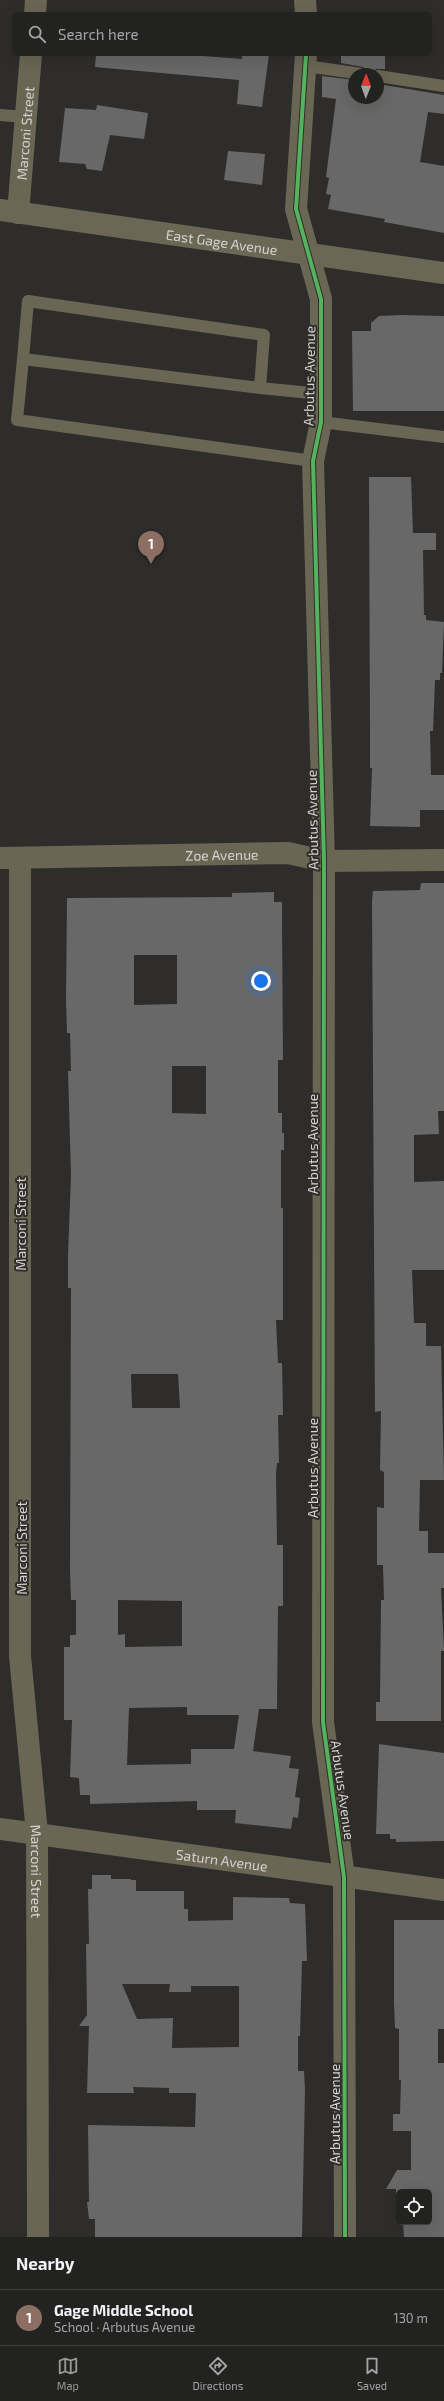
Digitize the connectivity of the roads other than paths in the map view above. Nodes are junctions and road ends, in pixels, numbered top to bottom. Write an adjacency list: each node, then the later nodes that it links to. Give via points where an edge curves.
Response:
1 (36, 0): 3 (street)
2 (305, 0): 4 (street)
3 (34, 12)
4 (306, 12)
5 (31, 56): 11 (street, Marconi Street)
6 (306, 60): 7 (lane); 13 (street, Arbutus Avenue, via 296,209)
7 (348, 70)
8 (384, 77): 9 (lane)
9 (444, 86)
10 (0, 115): 11 (lane)
11 (26, 118): 12 (street, Marconi Street)
12 (9, 212): 13 (main road, East Gage Avenue)
13 (306, 253): 14 (main road, East Gage Avenue); 17 (street, Arbutus Avenue, via 321,299)
14 (444, 273)
15 (23, 359): 16 (lane); 16 (lane, via 28,301 264,335); 20 (lane, via 17,420)
16 (260, 388): 17 (lane)
17 (321, 394): 18 (street, Arbutus Avenue)
18 (321, 422): 19 (lane); 20 (street, Arbutus Avenue)
19 (444, 437)
20 (313, 461): 22 (street, Arbutus Avenue)
21 (10, 858): 22 (street, Zoe Avenue, via 288,853); 25 (street, Marconi Street, via 20,1656)
22 (324, 860): 23 (street, Zoe Avenue); 26 (street, Arbutus Avenue, via 323,1722)
23 (444, 860)
24 (0, 1829): 25 (street, Saturn Avenue)
25 (37, 1833): 26 (street, Saturn Avenue); 28 (street, Marconi Street)
26 (344, 1877): 27 (street, Saturn Avenue); 29 (street, Arbutus Avenue)
27 (444, 1890)
28 (38, 2237)
29 (345, 2237)

